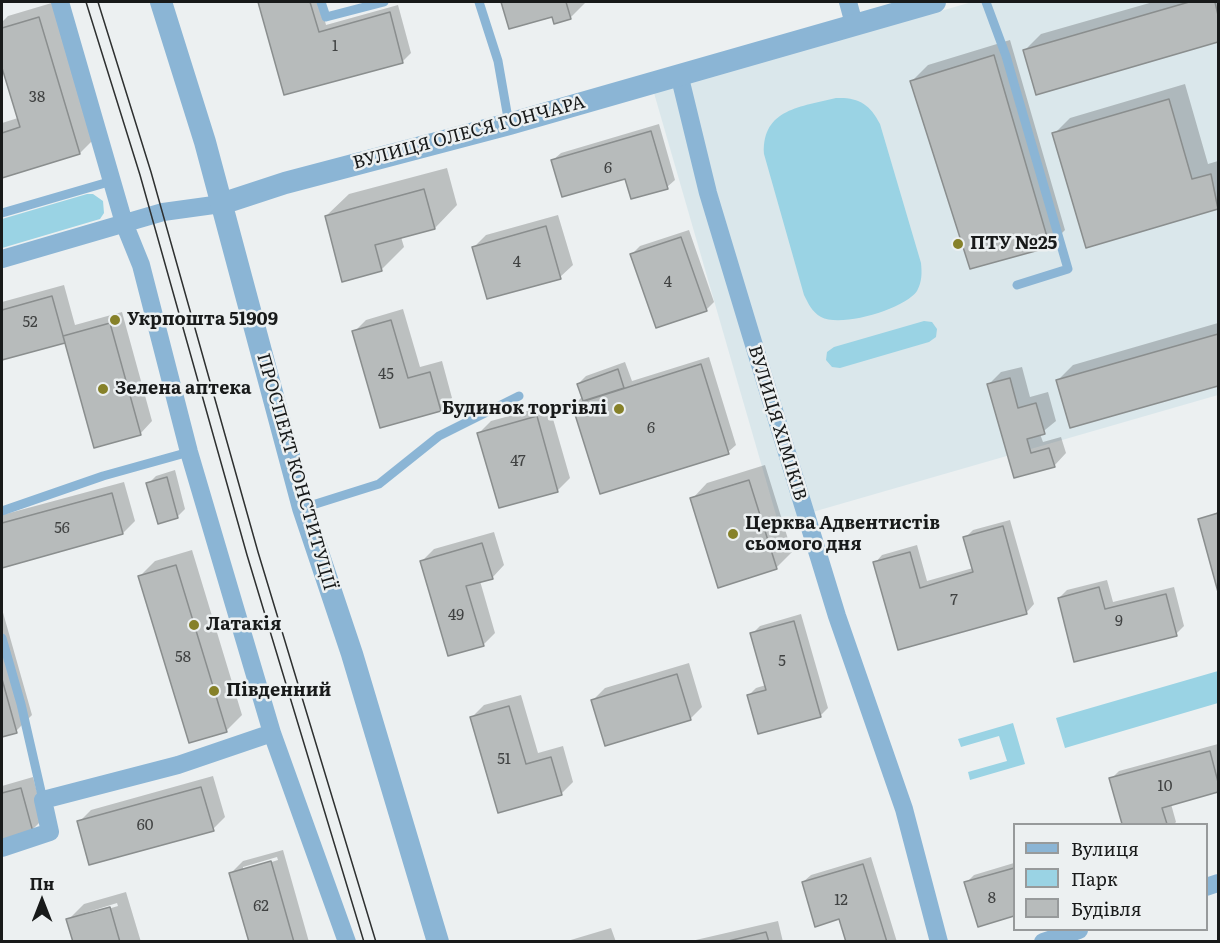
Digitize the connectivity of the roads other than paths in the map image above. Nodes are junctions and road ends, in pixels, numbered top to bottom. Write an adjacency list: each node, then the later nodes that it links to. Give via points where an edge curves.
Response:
1 (60, 2): 12 (street)
2 (161, 2): 13 (street, ПРОСПЕКТ КОНСТИТУЦІЇ)
3 (321, 2): 4 (lane, via 326,17)
4 (384, 2)
5 (479, 2): 11 (lane, via 498,61)
6 (848, 2): 9 (street)
7 (935, 2): 9 (street, ВУЛИЦЯ ОЛЕСЯ ГОНЧАРА)
8 (986, 2): 17 (lane, via 1006,56 1068,269)
9 (854, 24): 10 (street, ВУЛИЦЯ ОЛЕСЯ ГОНЧАРА)
10 (679, 74): 11 (street, ВУЛИЦЯ ОЛЕСЯ ГОНЧАРА); 29 (street, ВУЛИЦЯ ХІМІКІВ, via 721,236 837,616 904,809)
11 (509, 124): 13 (street, ВУЛИЦЯ ОЛЕСЯ ГОНЧАРА, via 285,183)
12 (112, 182): 14 (lane); 15 (street)
13 (221, 204): 15 (street, ВУЛИЦЯ ОЛЕСЯ ГОНЧАРА, via 163,212); 20 (street, ПРОСПЕКТ КОНСТИТУЦІЇ)
14 (2, 213)
15 (124, 223): 16 (street, ВУЛИЦЯ ОЛЕСЯ ГОНЧАРА); 19 (street, via 141,266)
16 (2, 258)
17 (1017, 285)
18 (519, 396): 20 (lane, via 439,436 379,484)
19 (189, 452): 21 (lane); 23 (street)
20 (303, 508): 28 (street, ПРОСПЕКТ КОНСТИТУЦІЇ, via 352,654)
21 (2, 511)
22 (2, 638): 24 (lane)
23 (272, 733): 24 (street, via 178,765); 27 (street)
24 (44, 800): 25 (street, via 50,832)
25 (2, 848)
26 (1076, 931): 30 (street)
27 (346, 942)
28 (438, 942)
29 (939, 942)
30 (1043, 942)

